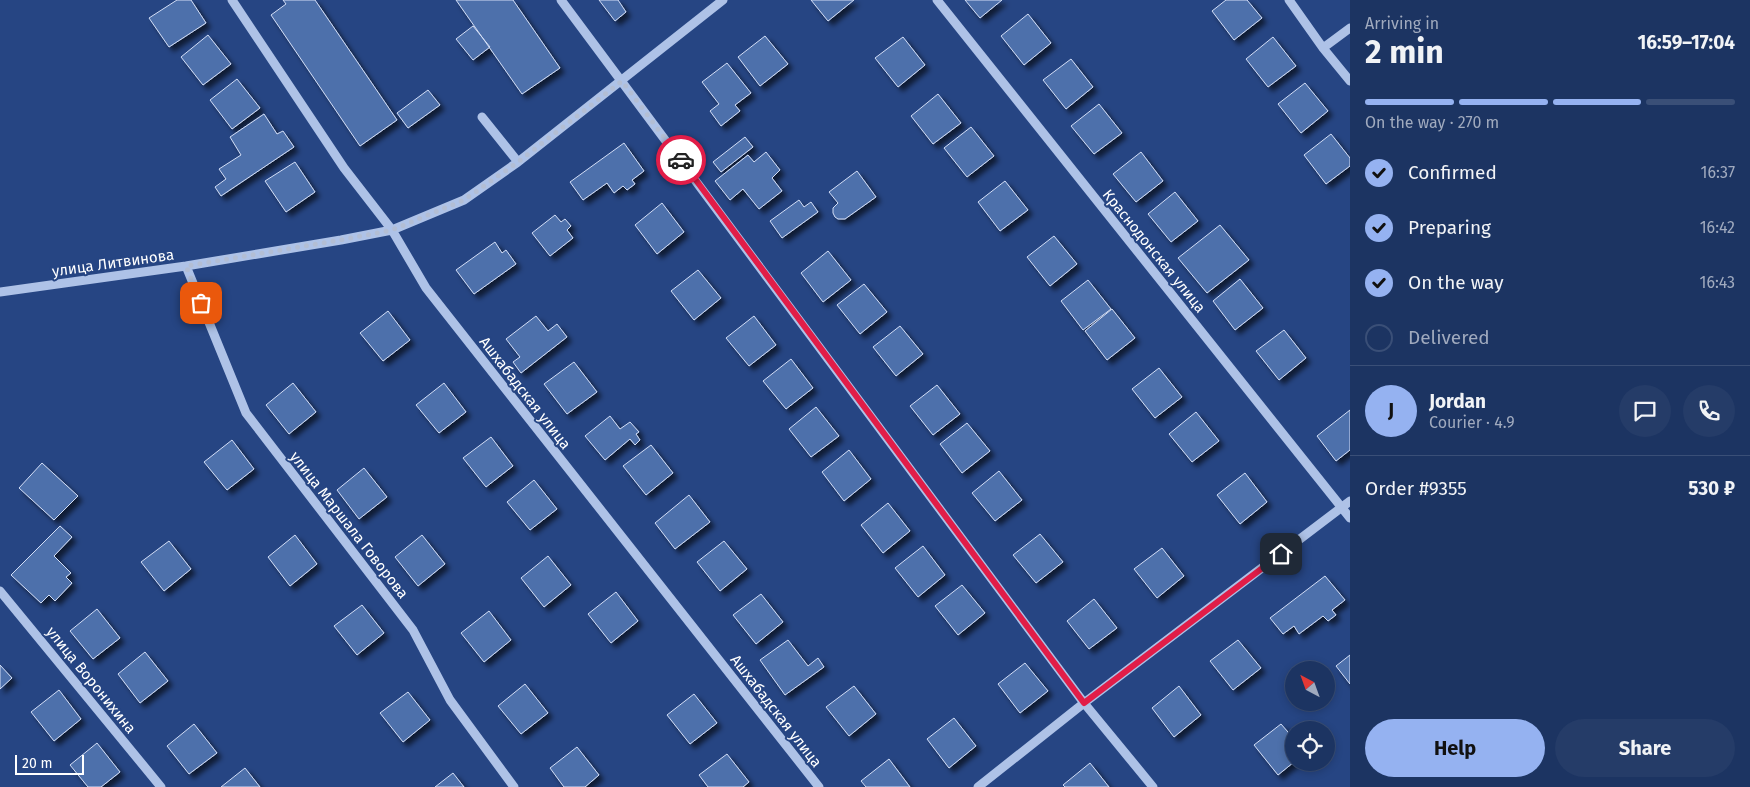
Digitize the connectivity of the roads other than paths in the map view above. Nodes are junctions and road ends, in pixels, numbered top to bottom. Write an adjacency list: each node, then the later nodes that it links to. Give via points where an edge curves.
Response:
1 (232, 0): 12 (street, Ашхабадская улица, via 344,168)
2 (562, 0): 8 (street)
3 (723, 0): 8 (street, улица Литвинова)
4 (936, 0): 16 (street, Краснодонская улица)
5 (1288, 0): 7 (street)
6 (1350, 28): 7 (street)
7 (1323, 48): 9 (street)
8 (622, 81): 11 (street, улица Литвинова); 19 (street)
9 (1350, 82)
10 (482, 117): 11 (street)
11 (518, 162): 12 (street, улица Литвинова, via 464,200)
12 (392, 230): 13 (street, улица Литвинова); 22 (street, Ашхабадская улица, via 426,288)
13 (186, 266): 14 (street, улица Литвинова); 21 (street, улица Маршала Говорова, via 246,413 413,630 450,700)
14 (0, 292)
15 (1350, 501): 16 (street)
16 (1342, 508): 17 (street, Краснодонская улица); 19 (street)
17 (1350, 518)
18 (0, 591): 20 (street, улица Воронихина)
19 (1084, 703): 23 (street); 24 (street)
20 (160, 787)
21 (514, 787)
22 (819, 787)
23 (978, 787)
24 (1153, 787)

